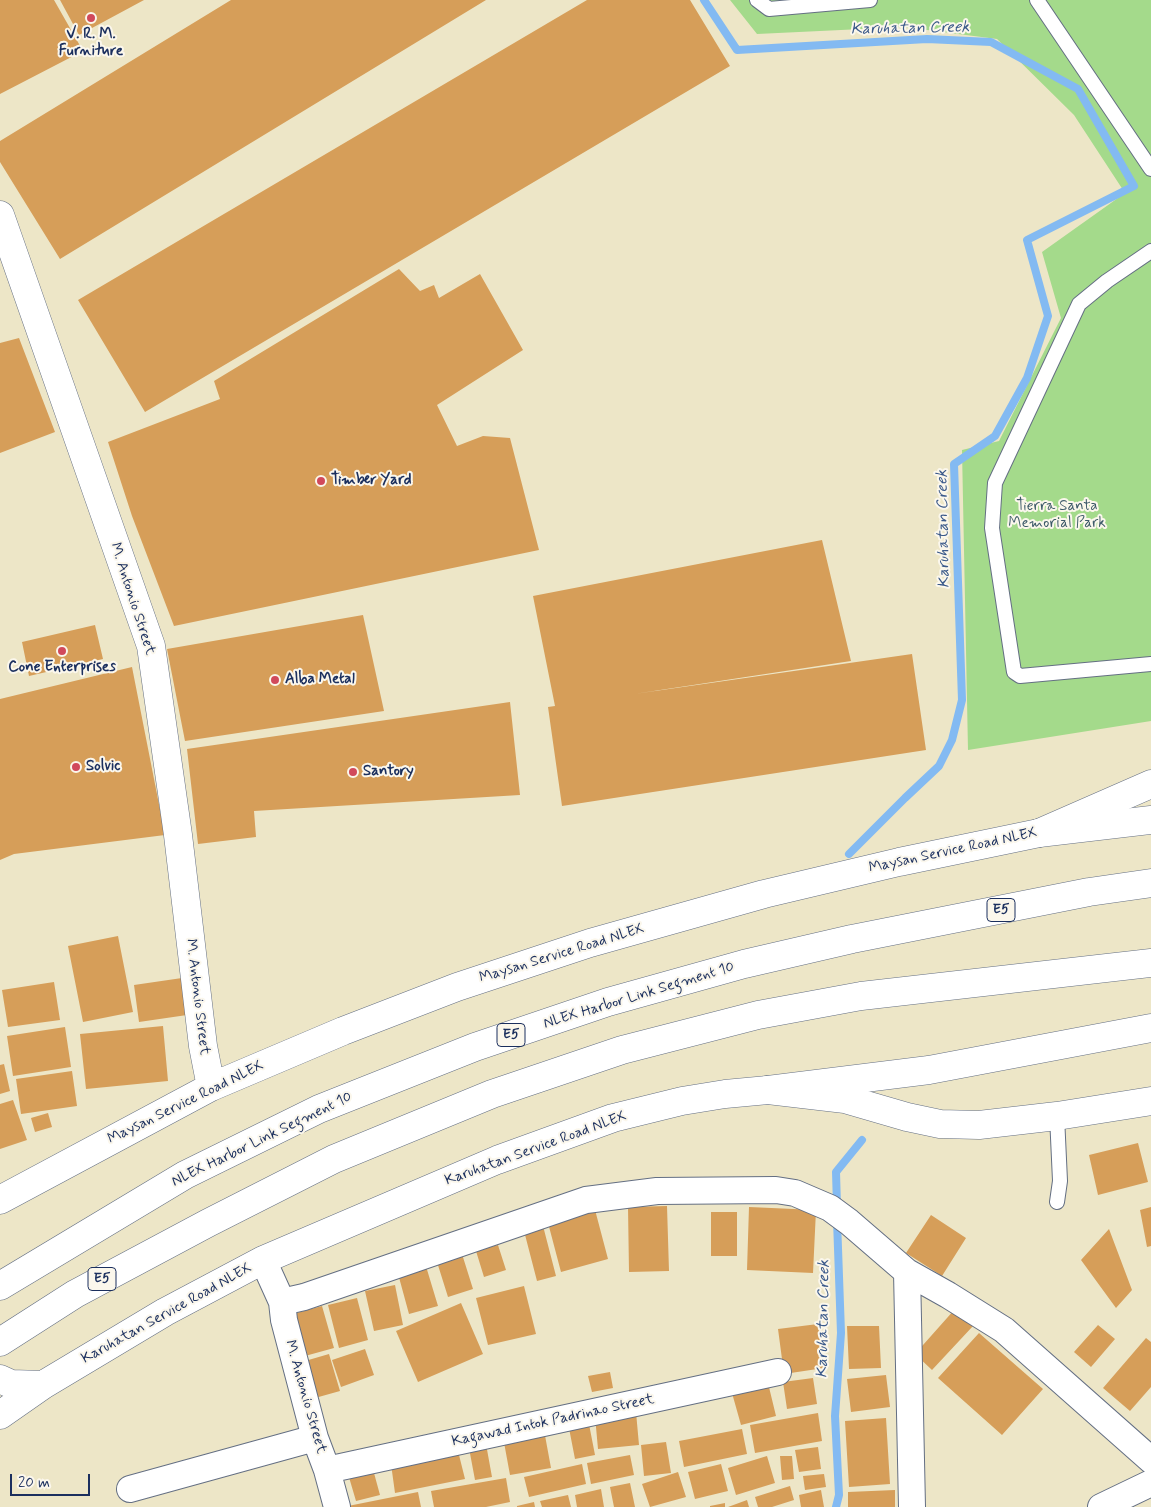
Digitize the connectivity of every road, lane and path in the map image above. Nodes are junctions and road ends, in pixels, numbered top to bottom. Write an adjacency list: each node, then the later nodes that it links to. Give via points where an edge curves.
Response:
1 (757, 0): 2 (lane, via 769,9)
2 (870, 0)
3 (1037, 0): 4 (lane)
4 (1151, 169)
5 (0, 215): 14 (main road, M. Antonio Street, via 150,646)
6 (1151, 251): 7 (lane, via 1107,280 1079,304 995,483 992,528 1014,672 1020,676)
7 (1151, 664)
8 (1151, 784): 10 (main road, Maysan Service Road NLEX)
9 (1151, 820): 10 (main road)
10 (1039, 833): 14 (main road, Maysan Service Road NLEX, via 764,894 590,943 457,987)
11 (1151, 883): 22 (main road, NLEX Harbor Link Segment 10 / E5, via 1089,892 852,939 744,964 608,1002 475,1047 319,1109 185,1175)
12 (1151, 963): 24 (main road, E5, via 861,996 758,1015 622,1050 492,1094 334,1159 75,1294)
13 (1151, 1028): 15 (main road, via 929,1070)
14 (211, 1087): 18 (main road, Maysan Service Road NLEX)
15 (768, 1090): 17 (main road, Karuhatan Service Road NLEX, via 845,1098 940,1124 979,1125); 20 (main road, Karuhatan Service Road NLEX, via 682,1101 613,1118 497,1160)
16 (1151, 1101): 17 (main road, Karuhatan Service Road NLEX)
17 (1057, 1116): 19 (lane)
18 (2, 1200)
19 (1058, 1202)
20 (263, 1260): 23 (street, M. Antonio Street); 27 (main road, Karuhatan Service Road NLEX, via 165,1312)
21 (907, 1272): 23 (street, via 840,1215 795,1193 776,1190 656,1191 586,1200); 30 (street, via 1004,1330); 35 (street)
22 (0, 1286)
23 (282, 1302): 29 (street, M. Antonio Street)
24 (0, 1342)
25 (778, 1372): 31 (street, Kagawad Intok Padrinao Street)
26 (0, 1379): 27 (main road, via 11,1384)
27 (43, 1385): 28 (main road, Karuhatan Service Road NLEX)
28 (0, 1415)
29 (315, 1438): 31 (street, M. Antonio Street); 33 (street)
30 (1151, 1460)
31 (327, 1470): 34 (street, M. Antonio Street)
32 (1151, 1483): 36 (street)
33 (130, 1489)
34 (337, 1507)
35 (912, 1507)
36 (1101, 1507)

